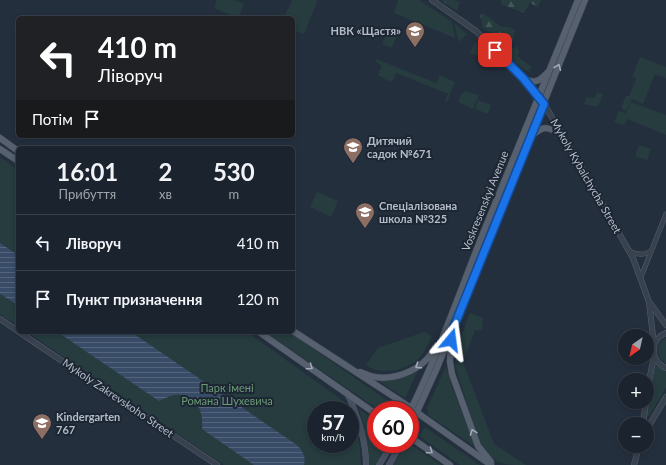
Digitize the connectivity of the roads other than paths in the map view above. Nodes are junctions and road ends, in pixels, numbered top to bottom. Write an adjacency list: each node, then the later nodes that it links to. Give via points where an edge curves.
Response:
1 (432, 0): 5 (street, Mykoly Kybalchycha Street, via 476,31)
2 (578, 0): 4 (main road, Voskresenskyi Avenue)
3 (585, 0): 7 (main road, Voskresenskyi Avenue, one-way to 3)
4 (550, 71): 5 (main road, via 540,80 531,82); 6 (main road, Voskresenskyi Avenue)
5 (523, 78): 6 (street, Mykoly Kybalchycha Street)
6 (538, 97): 7 (street, Mykoly Kybalchycha Street); 28 (main road, Voskresenskyi Avenue)
7 (544, 104): 8 (street, Mykoly Kybalchycha Street); 9 (main road, Voskresenskyi Avenue)
8 (561, 134): 9 (main road, via 545,127); 15 (street, Mykoly Kybalchycha Street)
9 (531, 136): 27 (main road, Voskresenskyi Avenue)
10 (0, 138): 12 (main road)
11 (0, 149): 13 (main road)
12 (16, 150)
13 (16, 161)
14 (666, 214): 16 (street)
15 (629, 251): 16 (street, via 645,254); 17 (street, Mykoly Kybalchycha Street)
16 (651, 251): 17 (street)
17 (641, 277): 18 (street, Mykoly Kybalchycha Street)
18 (649, 302): 20 (street, Mykoly Kybalchycha Street); 21 (street, Mykoly Kybalchycha Street)
19 (0, 319): 22 (street, Mykoly Zakrevskoho Street)
20 (666, 325)
21 (652, 329)
22 (16, 331)
23 (295, 331): 32 (main road)
24 (666, 333): 29 (street, via 658,337)
25 (21, 334): 45 (street, Mykoly Zakrevskoho Street)
26 (262, 334): 33 (main road, one-way to 33)
27 (451, 334): 38 (main road, Voskresenskyi Avenue); 50 (main road, one-way to 27, via 478,446 452,374)
28 (443, 337): 32 (main road, one-way to 32, via 427,359 405,373 375,377); 36 (main road, Voskresenskyi Avenue)
29 (654, 345)
30 (654, 356): 31 (street, via 660,366)
31 (666, 368)
32 (352, 370): 35 (main road)
33 (347, 393): 37 (main road); 46 (main road, via 360,424)
34 (666, 397): 40 (street)
35 (398, 401)
36 (415, 401)
37 (367, 407)
38 (419, 409)
39 (419, 414): 50 (main road)
40 (654, 417)
41 (419, 444): 49 (main road, one-way to 49)
42 (386, 453): 47 (main road)
43 (396, 453): 48 (main road)
44 (637, 453): 51 (street)
45 (217, 465)
46 (366, 465)
47 (379, 465)
48 (389, 465)
49 (450, 465)
50 (492, 465)
51 (634, 465)

